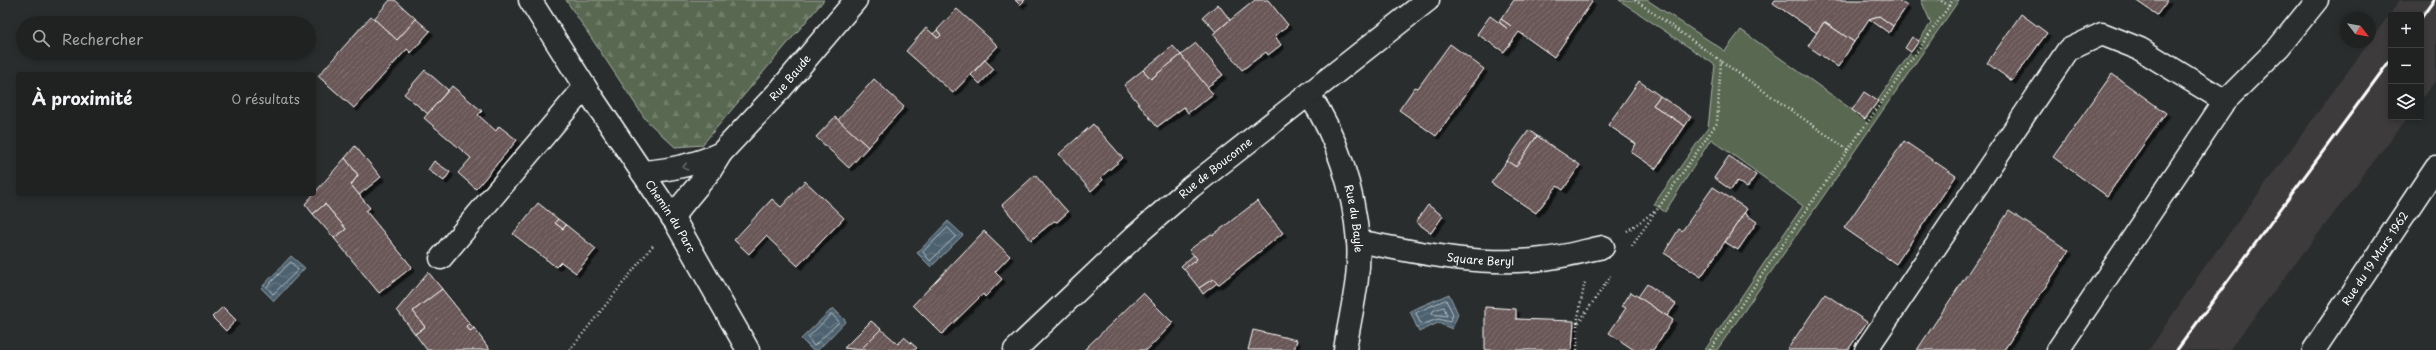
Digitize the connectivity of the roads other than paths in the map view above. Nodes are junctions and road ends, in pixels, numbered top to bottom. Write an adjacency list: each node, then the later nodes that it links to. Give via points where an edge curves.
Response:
1 (530, 0): 5 (street, Chemin du Parc)
2 (856, 0): 8 (street, Rue Baude, via 780,90)
3 (1428, 0): 6 (street, Rue de Bouconne)
4 (2317, 0): 7 (street, via 2279,48)
5 (585, 87): 10 (street, Chemin du Parc); 14 (street)
6 (1309, 95): 12 (street, Rue du Bayle, via 1334,138 1345,174); 16 (street, Rue de Bouconne, via 1191,187 1135,236)
7 (2225, 100): 18 (street, via 2140,49 2102,34 2068,50); 19 (street)
8 (721, 154): 10 (street, Rue Baude, one-way to 10, via 681,168); 11 (street, Rue Baude)
9 (2436, 167): 20 (street, Rue du 19 Mars 1962)
10 (642, 172): 11 (street, Chemin du Parc)
11 (674, 220): 15 (street, Chemin du Parc)
12 (1358, 241): 13 (street, Square Beryl, via 1446,258 1498,261 1543,259); 17 (street, Rue du Bayle, via 1355,290)
13 (1603, 247)
14 (441, 258)
15 (748, 350)
16 (1015, 350)
17 (1345, 350)
18 (1866, 350)
19 (2058, 350)
20 (2314, 350)

